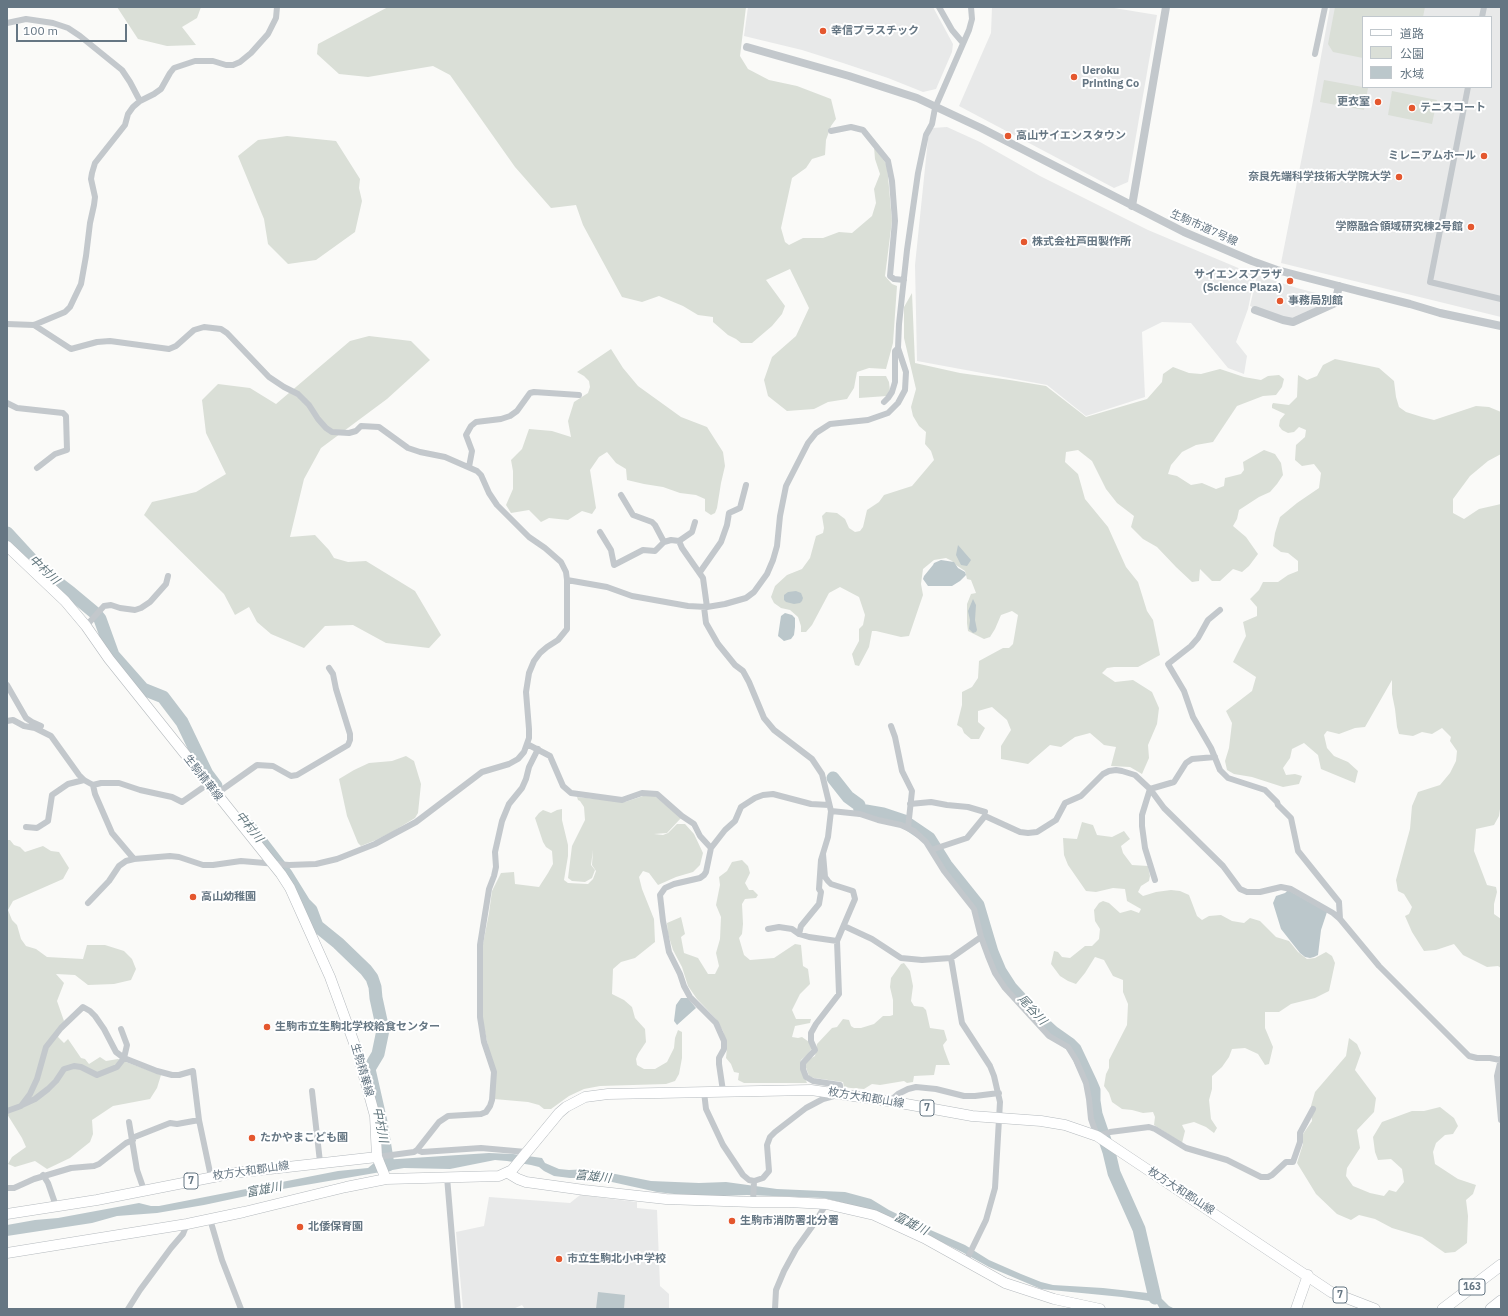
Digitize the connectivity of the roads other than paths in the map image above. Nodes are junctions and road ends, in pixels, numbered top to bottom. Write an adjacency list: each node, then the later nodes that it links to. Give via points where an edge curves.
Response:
1 (277, 7): 11 (street, via 276,18 268,34 240,62 226,65 204,60 174,68 160,89)
2 (939, 7): 7 (street)
3 (971, 7): 7 (street, via 972,19)
4 (1166, 7): 14 (street)
5 (1325, 7): 9 (street)
6 (7, 23): 11 (street, via 26,19 53,23 74,32 122,70)
7 (963, 43): 12 (street)
8 (747, 48): 12 (street, 生駒市道7号線, via 849,76 917,98)
9 (1315, 54)
10 (1468, 88): 17 (street, via 1430,282)
11 (140, 101): 20 (street, via 128,114 125,125 95,163 91,179 94,205 81,284 75,297 64,312)
12 (935, 108): 14 (street, 生駒市道7号線, via 981,128); 15 (street, via 918,173)
13 (831, 131): 15 (street, via 851,127 863,130 888,161 895,221 890,276)
14 (1132, 206): 16 (street, 生駒市道7号線, via 1252,261)
15 (904, 280): 22 (street, via 898,324)
16 (1339, 286): 18 (street, via 1336,302 1293,322); 21 (street, 生駒市道7号線)
17 (1501, 299)
18 (1255, 310)
19 (7, 324): 20 (street)
20 (34, 325): 26 (street, via 71,349 110,341 169,349 194,330 204,326 220,329 227,333 269,377 298,394 332,432 349,433 361,426 379,427 408,448 445,457)
21 (1501, 326)
22 (898, 348): 24 (street, via 895,351 895,382 892,392); 38 (street, via 906,372 905,390 898,403 888,413 879,417 830,424 816,433 808,443 786,486 777,546 760,586 746,598)
23 (579, 395): 26 (street, via 530,393 510,416 476,422 466,435 472,451)
24 (884, 402)
25 (7, 403): 27 (street, via 17,408 63,413 66,416 67,450 54,454)
26 (469, 467): 37 (street, via 481,475 497,505 561,562)
27 (36, 468)
28 (746, 485): 35 (street, via 740,508 729,512 721,542)
29 (621, 495): 33 (street, via 633,515 655,525)
30 (696, 522): 32 (street, via 692,532)
31 (600, 532): 33 (street, via 611,550 614,565 643,550 655,551)
32 (679, 541): 33 (street); 35 (street, via 692,564)
33 (664, 542)
34 (7, 546): 40 (main road, 生駒精華線, via 65,601)
35 (700, 572): 38 (street, via 705,587)
36 (168, 576): 40 (street, via 163,588 141,608 135,610 104,606)
37 (567, 580): 38 (street, via 608,587 632,596); 46 (street, via 567,629 558,640 540,653 529,673 526,692 530,729)
38 (705, 607): 55 (street, via 706,623 718,644 749,682 764,718 774,730 818,766)
39 (1220, 610): 48 (street, via 1208,620 1191,646 1168,664 1184,691 1193,717)
40 (86, 626): 51 (main road, 生駒精華線)
41 (329, 668): 53 (street, via 350,734 348,745 297,775 291,776 274,766 257,765)
42 (7, 685): 45 (street, via 26,718)
43 (7, 721): 45 (street, via 13,720)
44 (891, 726): 54 (street, via 896,737 902,771 912,791)
45 (51, 736): 49 (street)
46 (527, 744): 47 (street); 64 (street, via 524,752 509,764 482,772 416,822 374,844 337,859 316,864)
47 (538, 749): 60 (street, via 550,756 563,786 571,793 622,800 642,793 657,794 694,824 700,836); 92 (street, via 522,788 509,804 502,821 495,852 496,867 489,889 480,945 480,1017 484,1042 494,1072 492,1100 486,1112 482,1114 448,1116 439,1122)
48 (1215, 757): 52 (street, via 1192,759 1186,763 1174,782); 67 (street, via 1220,770 1228,778 1265,790 1290,818 1298,851 1339,902)
49 (84, 780): 50 (street); 58 (street, via 68,784 52,795 48,822 37,828)
50 (93, 784): 51 (street, via 119,783 182,802); 63 (street, via 112,833)
51 (208, 784): 53 (main road, 生駒精華線)
52 (1150, 789): 61 (street, via 1135,775 1109,771 1081,796 1065,803 1056,820 1037,832 1020,832 985,816 967,838); 65 (street, via 1142,815 1142,826 1145,848); 67 (street, via 1164,808 1208,851 1243,891 1260,892 1281,887 1290,889)
53 (216, 794): 64 (main road, 生駒精華線)
54 (910, 804): 57 (street, via 931,802); 59 (street)
55 (829, 805): 56 (street); 60 (street, via 811,804 773,794 764,795 742,807 735,821)
56 (831, 811): 59 (street, via 860,814); 62 (street)
57 (985, 812)
58 (26, 827)
59 (908, 828): 61 (street)
60 (711, 848): 78 (street, via 704,876 674,884 662,892 660,899 669,952 684,986 690,997 716,1023 724,1041 719,1058)
61 (932, 850): 71 (street, via 944,871 974,908)
62 (823, 854): 68 (street, via 825,877 828,881 853,891 855,895 856,899); 70 (street, via 819,904 801,926)
63 (134, 859): 64 (street, via 170,856 203,865 241,861); 66 (street, via 118,866 109,881)
64 (275, 864): 94 (main road, 生駒精華線, via 290,888 330,977 351,1034 375,1116)
65 (1155, 880)
66 (88, 903)
67 (1340, 919): 76 (street, via 1379,966 1469,1056)
68 (844, 926): 72 (street); 73 (street, via 872,939 901,958)
69 (768, 929): 70 (street, via 779,927)
70 (799, 934): 72 (street, via 820,940)
71 (981, 937): 73 (street); 90 (street, via 990,962 1005,988 1049,1036 1068,1047 1076,1060 1086,1083 1091,1119)
72 (837, 941): 81 (street, via 839,994 810,1035 815,1050 803,1063 803,1069 806,1077 812,1081 840,1085)
73 (952, 958): 80 (street, via 962,1022 990,1066)
74 (121, 1029): 75 (street, via 127,1045)
75 (124, 1058): 83 (street, via 117,1067 97,1074 81,1066 64,1069 48,1089); 83 (street, via 116,1052 95,1016 83,1007 46,1046 37,1079); 87 (street, via 172,1075 193,1071)
76 (1501, 1060): 88 (street, via 1497,1076)
77 (312, 1091): 95 (street)
78 (723, 1091): 79 (main road, 枚方大和郡山線 / 7); 81 (main road, 枚方大和郡山線 / 7, via 811,1090)
79 (704, 1092): 93 (main road, 枚方大和郡山線 / 7, via 608,1094 585,1097 559,1112); 101 (street, via 706,1109 723,1146 743,1175)
80 (999, 1093): 82 (street, via 970,1096 916,1087 898,1094); 86 (street)
81 (841, 1094): 82 (main road, 枚方大和郡山線 / 7); 101 (street, via 823,1099 806,1108 774,1132 767,1145 768,1171 763,1178)
82 (890, 1101): 86 (main road, 枚方大和郡山線 / 7, via 972,1116)
83 (21, 1106): 85 (street)
84 (1313, 1109): 90 (street, via 1300,1133 1300,1142 1293,1162 1286,1162 1268,1177 1261,1177 1227,1160 1186,1148 1149,1127)
85 (7, 1111)
86 (1000, 1117): 90 (main road, 枚方大和郡山線 / 7, via 1064,1125); 111 (street, via 995,1188 986,1220)
87 (198, 1120): 91 (street, via 170,1124); 99 (street)
88 (1501, 1120)
89 (129, 1122): 91 (street)
90 (1097, 1136): 113 (main road, 枚方大和郡山線 / 7)
91 (132, 1139): 97 (street, via 100,1164); 103 (street, via 137,1170)
92 (417, 1150): 93 (street, via 422,1152 481,1148); 94 (street)
93 (526, 1152): 96 (main road, 枚方大和郡山線 / 7)
94 (378, 1158): 95 (main road, 枚方大和郡山線 / 7); 98 (main road)
95 (320, 1162): 99 (main road, 枚方大和郡山線 / 7)
96 (510, 1171): 100 (main road, via 491,1177); 104 (main road, via 518,1179 526,1182 584,1190 666,1199)
97 (43, 1175): 102 (street, via 14,1188); 106 (street)
98 (385, 1176): 100 (main road); 108 (main road)
99 (211, 1177): 103 (main road, 枚方大和郡山線 / 7)
100 (447, 1177): 117 (street)
101 (754, 1182): 104 (street)
102 (7, 1188)
103 (144, 1190): 106 (main road, 枚方大和郡山線 / 7)
104 (753, 1200): 105 (main road)
105 (826, 1204): 111 (main road, via 874,1215); 118 (street, via 784,1271 776,1290)
106 (56, 1206): 107 (main road, 枚方大和郡山線 / 7)
107 (7, 1214)
108 (210, 1219): 109 (main road); 116 (street, via 222,1260)
109 (187, 1224): 110 (main road); 115 (street, via 183,1234)
110 (7, 1252)
111 (966, 1261): 119 (main road, via 1005,1283 1054,1299)
112 (1501, 1265): 122 (highway, 163)
113 (1308, 1275): 120 (main road); 121 (main road, 枚方大和郡山線 / 7, via 1331,1292)
114 (1501, 1301): 123 (highway, 163)
115 (128, 1309)
116 (241, 1309)
117 (458, 1309)
118 (775, 1309)
119 (1100, 1309)
120 (1296, 1309)
121 (1375, 1309)
122 (1443, 1309)
123 (1491, 1309)

